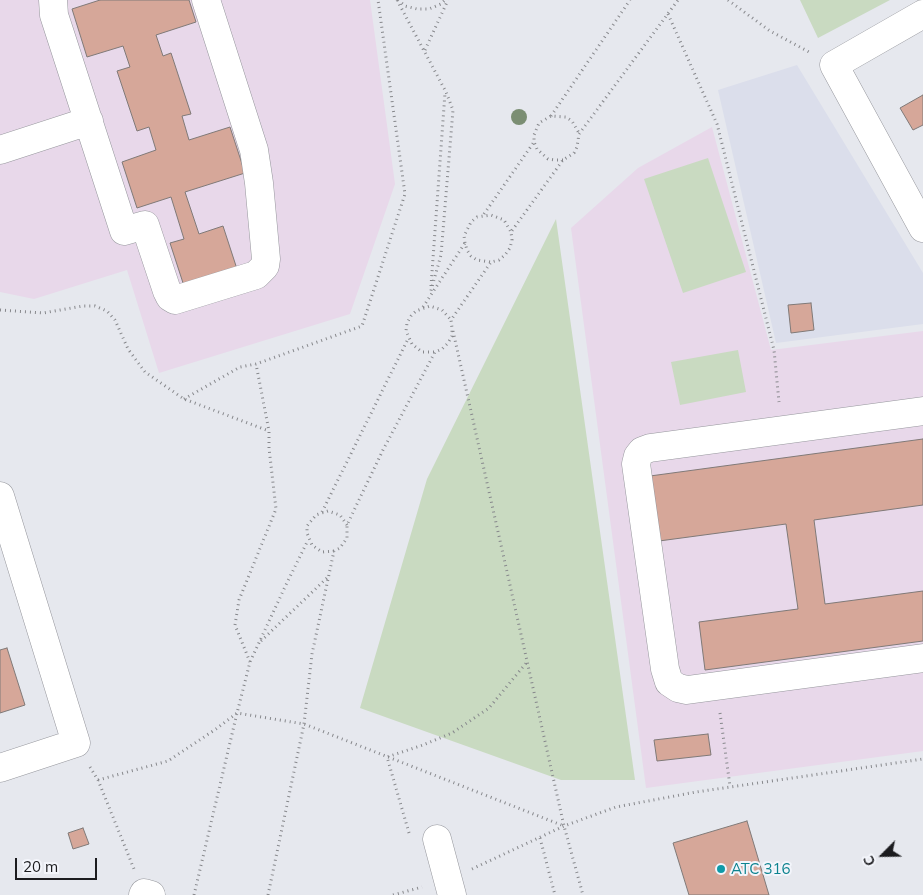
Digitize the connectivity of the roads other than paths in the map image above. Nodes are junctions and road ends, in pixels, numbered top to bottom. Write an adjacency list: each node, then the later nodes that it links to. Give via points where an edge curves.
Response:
1 (53, 0): 4 (lane, via 54,15)
2 (206, 0): 4 (lane, via 254,150 266,259 261,272 182,299 170,297 145,224 124,231)
3 (923, 14): 6 (lane, via 834,65)
4 (89, 122): 5 (lane)
5 (0, 150)
6 (923, 228)
7 (923, 411): 9 (lane, via 650,448 642,451 636,464 663,660 669,682 687,690)
8 (0, 496): 10 (lane, via 76,744)
9 (923, 658)
10 (0, 768)
11 (437, 839): 12 (lane)
12 (450, 888)
13 (143, 895): 14 (lane)
14 (151, 895)

